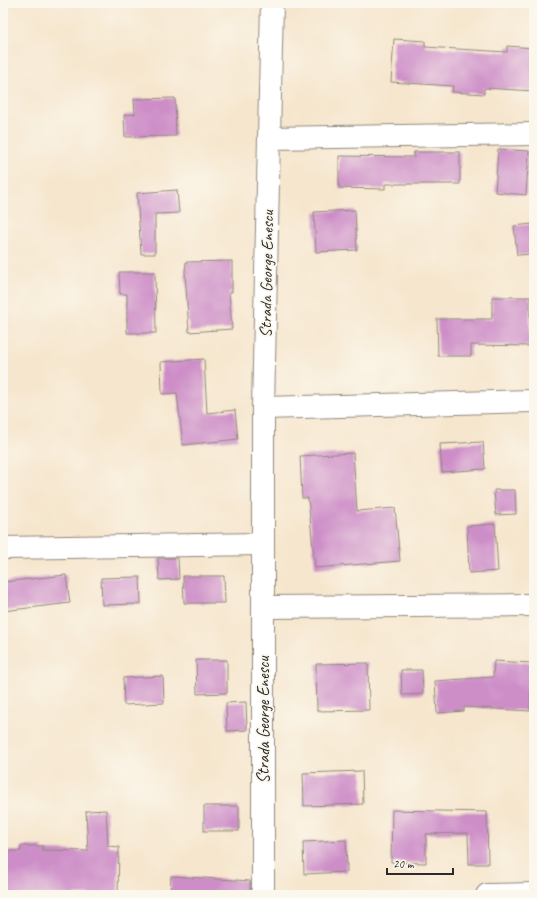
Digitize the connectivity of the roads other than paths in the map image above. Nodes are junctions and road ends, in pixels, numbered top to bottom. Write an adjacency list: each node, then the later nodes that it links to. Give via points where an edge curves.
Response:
1 (272, 3): 3 (street, Strada George Enescu)
2 (534, 134): 3 (street)
3 (269, 138): 5 (street, Strada George Enescu)
4 (534, 401): 5 (street)
5 (263, 408): 6 (street, Strada George Enescu)
6 (262, 544): 7 (street); 9 (street, Strada George Enescu)
7 (3, 548)
8 (534, 605): 9 (street)
9 (263, 608): 11 (street, Strada George Enescu)
10 (534, 894): 12 (street)
11 (263, 895)
12 (487, 895)

